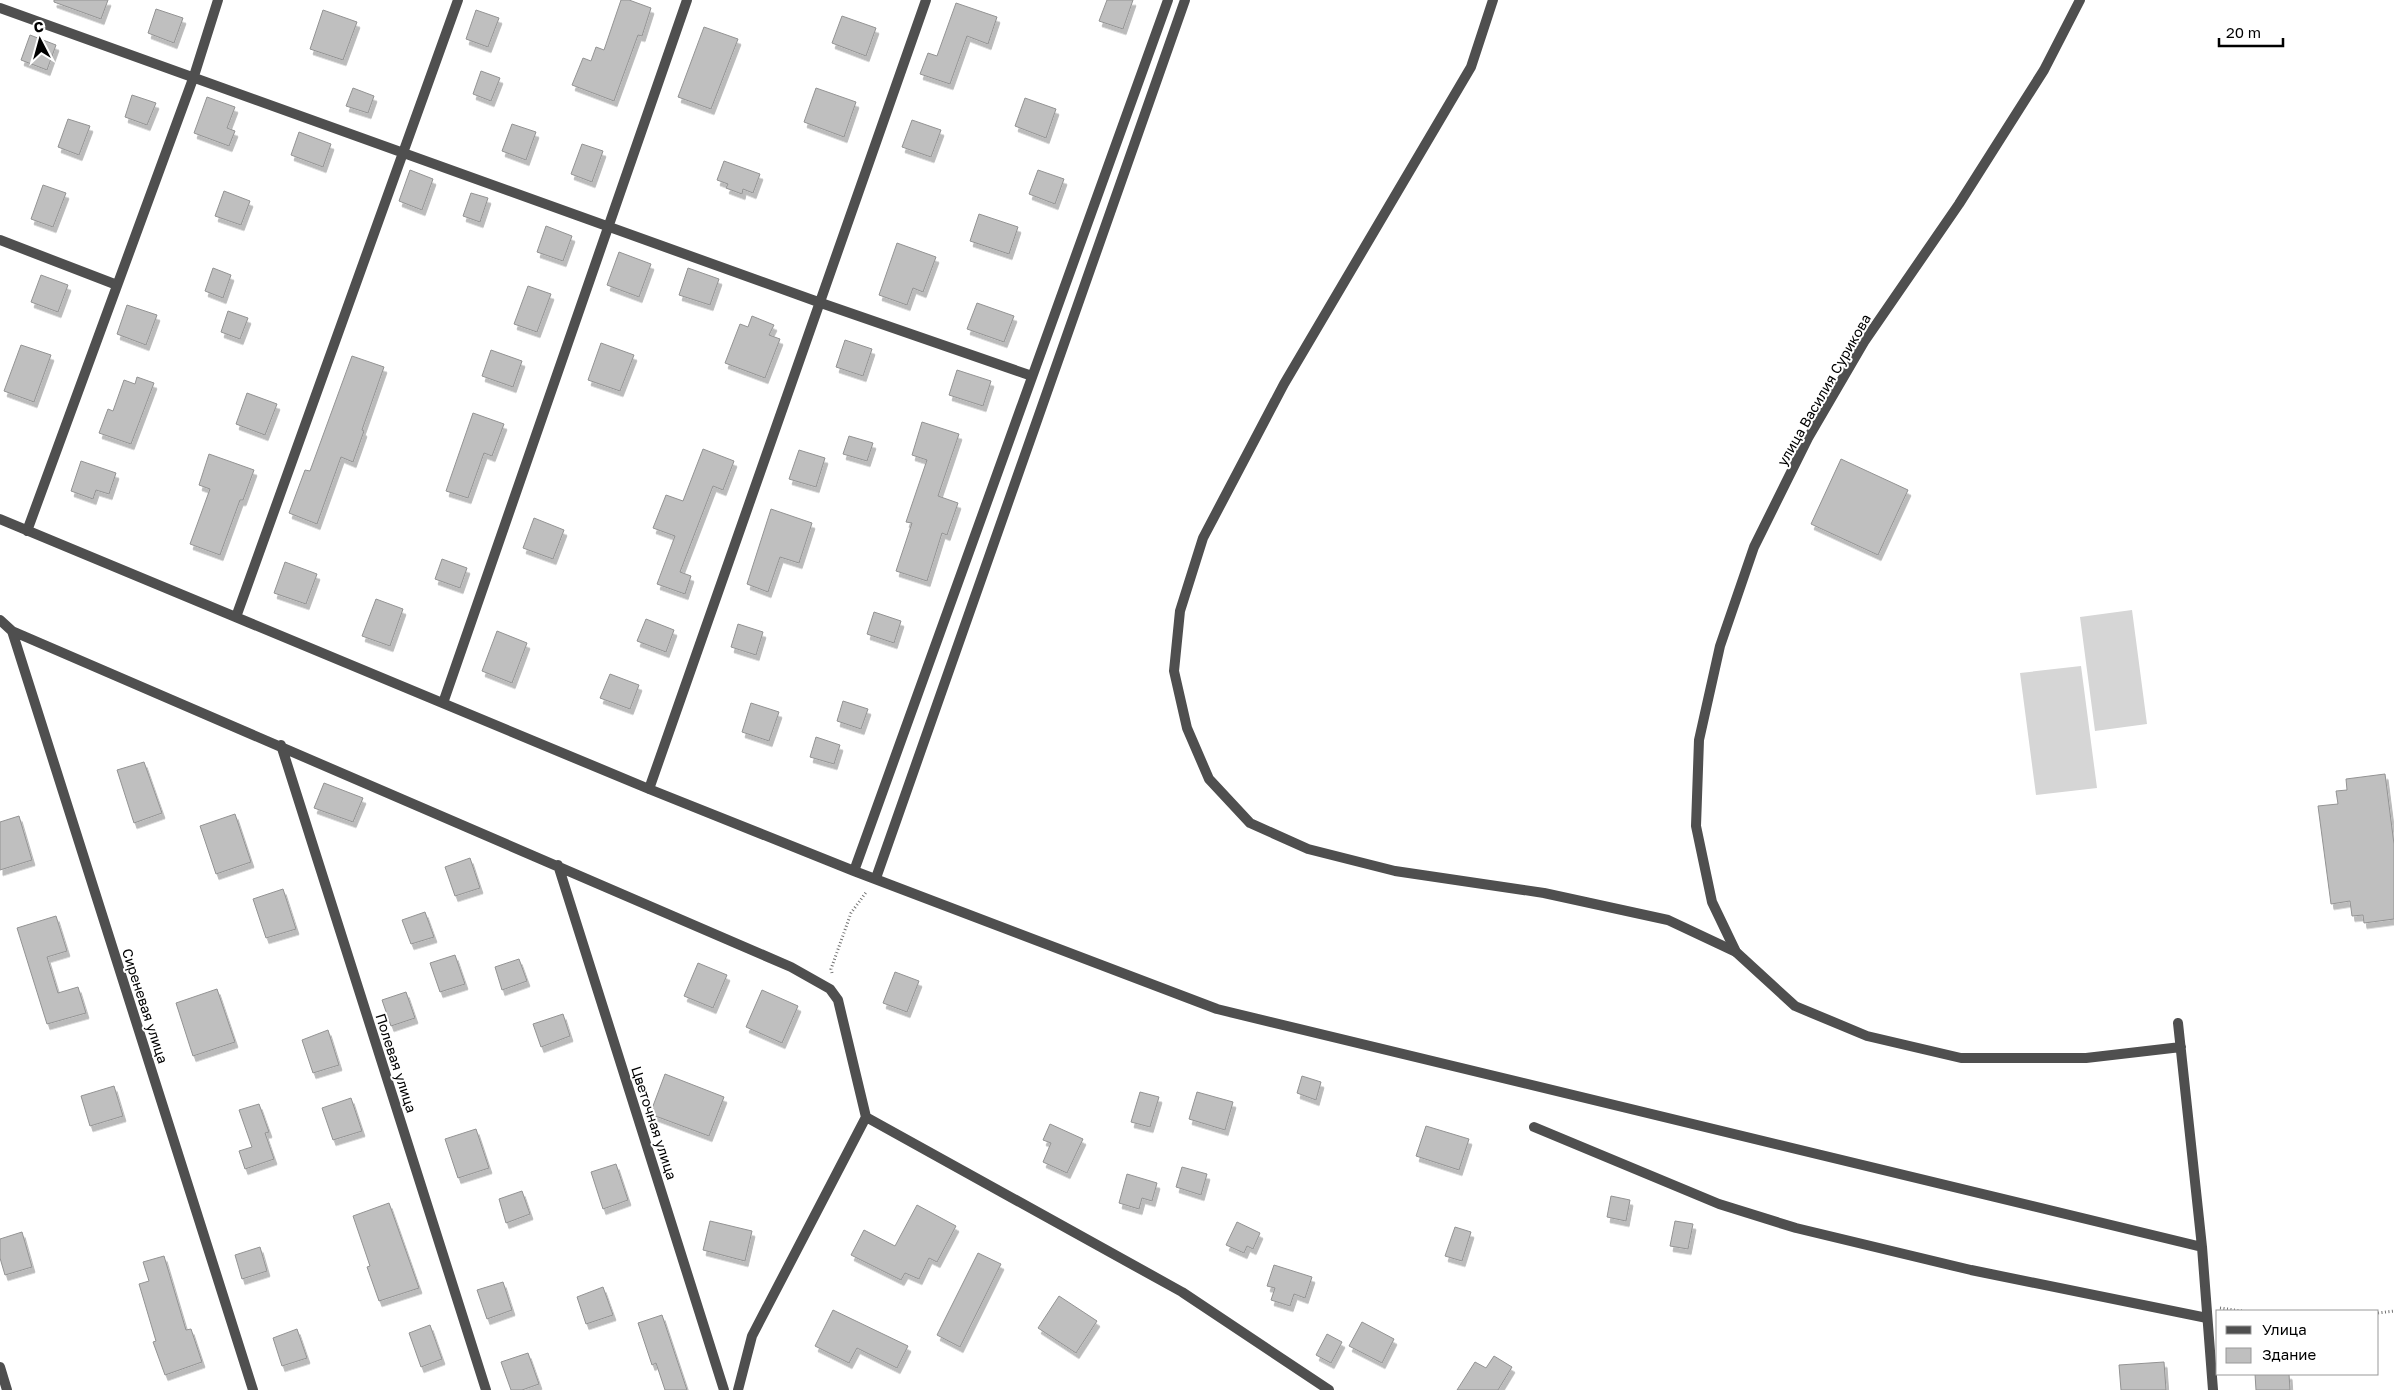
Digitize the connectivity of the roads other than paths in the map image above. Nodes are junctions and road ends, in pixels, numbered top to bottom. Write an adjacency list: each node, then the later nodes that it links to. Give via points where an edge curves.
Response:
1 (218, 0): 10 (street)
2 (458, 0): 11 (street)
3 (687, 0): 12 (street)
4 (926, 0): 15 (street)
5 (1168, 0): 16 (street)
6 (1185, 0): 27 (street)
7 (1493, 0): 28 (street, via 1471,68 1284,384 1203,538 1180,611 1174,671 1187,728 1209,779 1250,823 1308,849 1395,871 1544,893 1668,920)
8 (2080, 0): 28 (street, улица Василия Сурикова, via 2039,79 1959,204 1864,342 1808,438 1754,547 1720,646 1699,740 1696,826 1712,902)
9 (0, 8): 10 (street)
10 (194, 76): 11 (street); 14 (street)
11 (403, 154): 12 (street); 19 (street)
12 (609, 227): 15 (street); 22 (street)
13 (0, 240): 14 (street)
14 (117, 285): 18 (street)
15 (821, 303): 16 (street); 24 (street)
16 (1032, 376): 26 (street)
17 (0, 519): 18 (street)
18 (27, 531): 19 (street)
19 (236, 617): 22 (street)
20 (0, 620): 21 (street)
21 (12, 631): 23 (street); 37 (street, Сиреневая улица)
22 (443, 703): 24 (street)
23 (280, 745): 25 (street); 38 (street, Полевая улица)
24 (649, 789): 26 (street)
25 (558, 865): 31 (street, via 791,967 830,989 835,996); 39 (street, Цветочная улица)
26 (854, 871): 27 (street)
27 (876, 878): 33 (street, via 1217,1009)
28 (1736, 952): 30 (street, улица Василия Сурикова, via 1795,1006 1867,1036 1961,1058 2086,1058)
29 (2178, 1023): 30 (street)
30 (2181, 1047): 33 (street)
31 (866, 1117): 40 (street, via 752,1336); 41 (street, via 1182,1292)
32 (1534, 1127): 34 (street, via 1718,1204 1796,1228 1971,1270)
33 (2202, 1247): 34 (street)
34 (2207, 1318): 42 (street)
35 (0, 1368): 36 (street)
36 (7, 1390)
37 (253, 1390)
38 (486, 1390)
39 (724, 1390)
40 (738, 1390)
41 (1329, 1390)
42 (2213, 1390)

